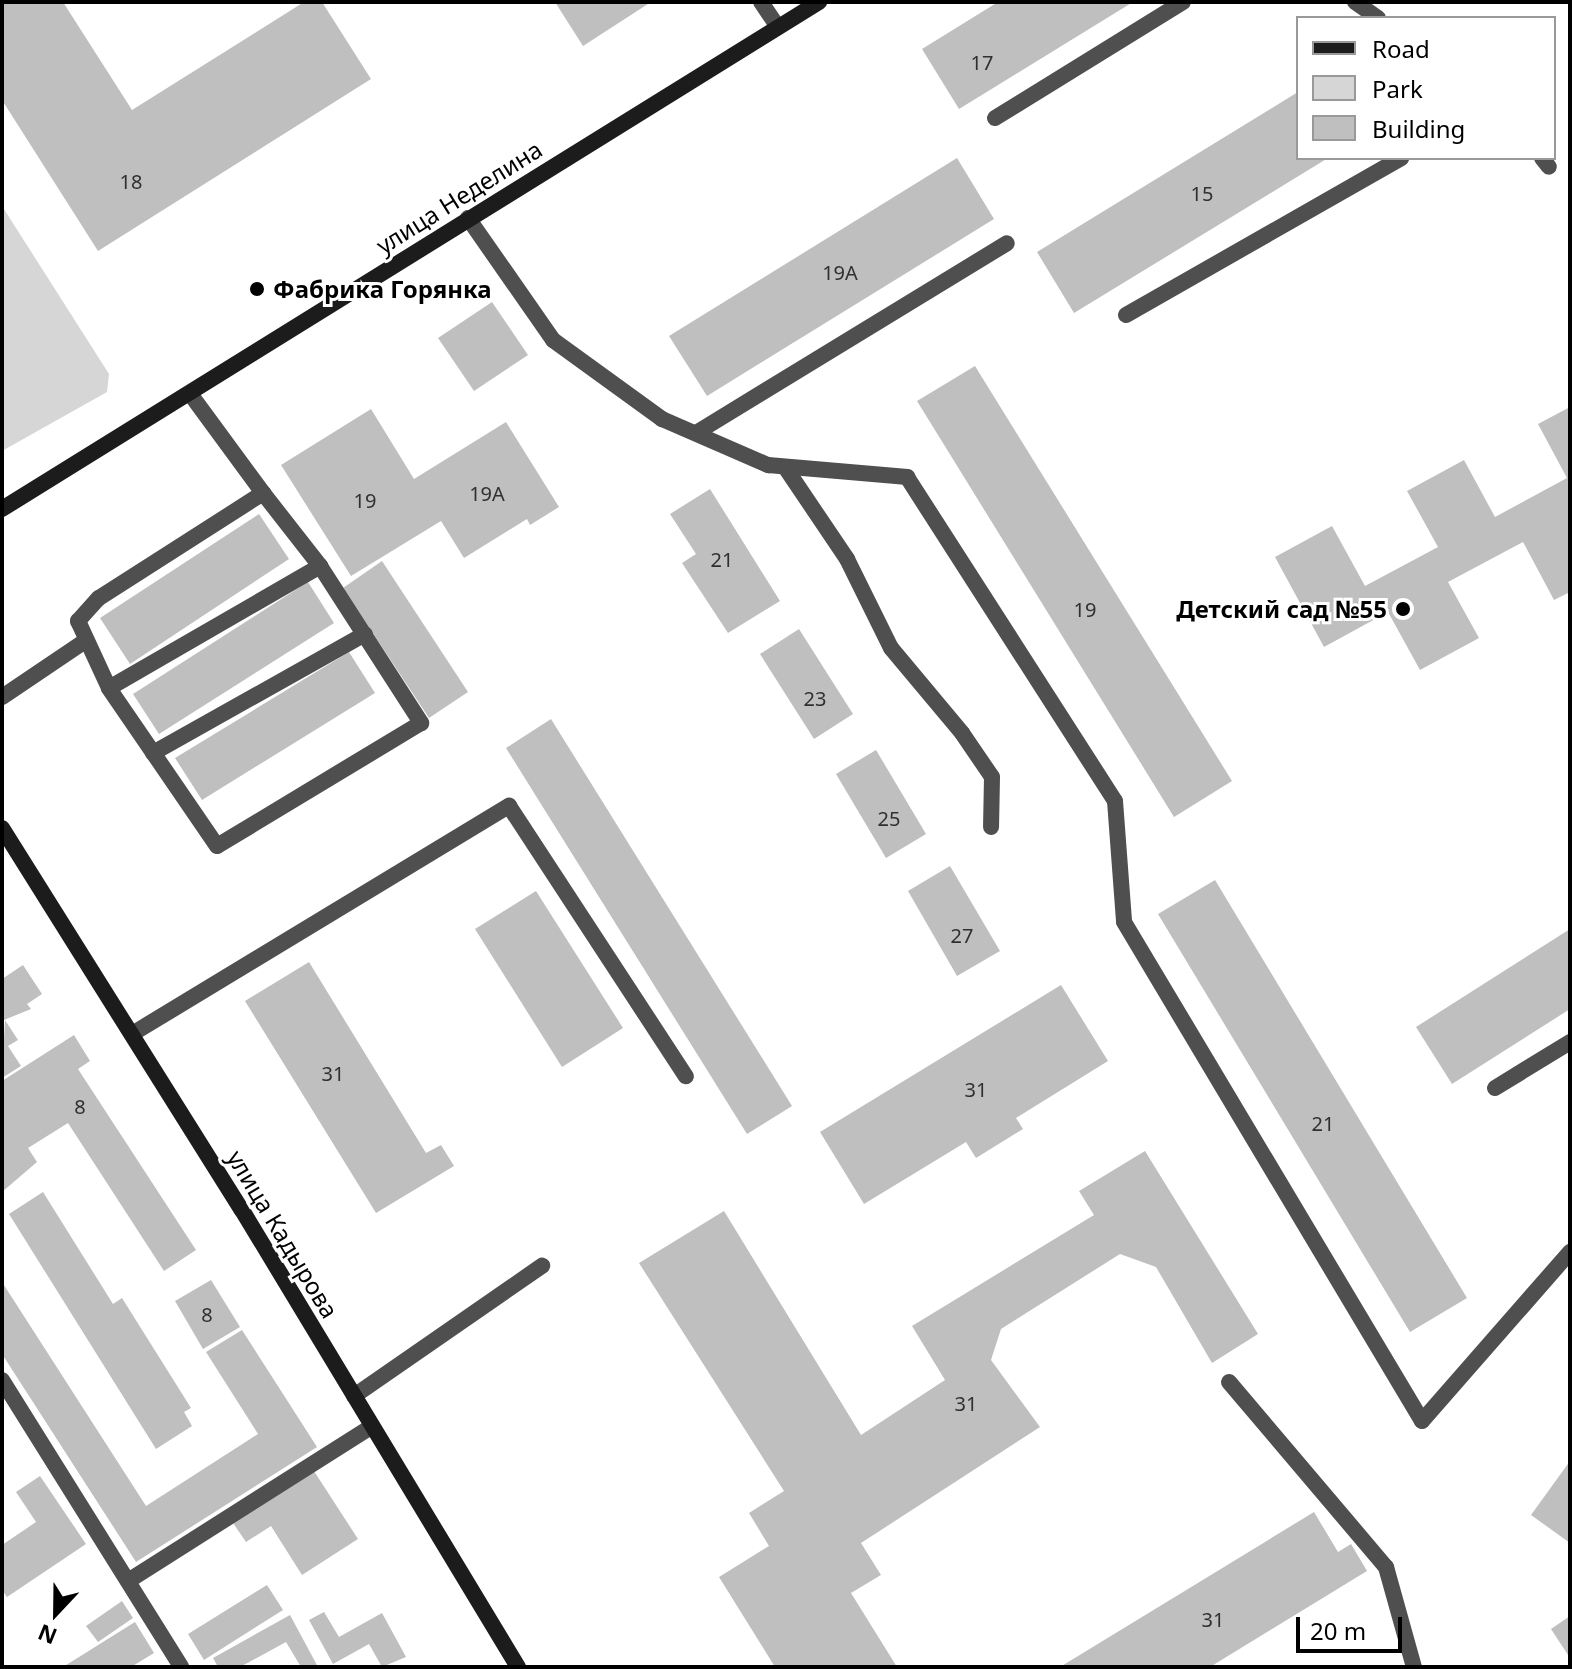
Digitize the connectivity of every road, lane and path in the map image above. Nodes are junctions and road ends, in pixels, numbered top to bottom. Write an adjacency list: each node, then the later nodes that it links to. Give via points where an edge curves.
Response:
1 (761, 2): 6 (lane)
2 (819, 2): 6 (street, улица Неделина)
3 (1183, 2): 7 (lane)
4 (1355, 2): 5 (lane)
5 (1375, 16)
6 (778, 27): 9 (street, улица Неделина)
7 (995, 118)
8 (1397, 160): 11 (lane)
9 (468, 218): 12 (street, улица Неделина); 13 (lane, via 553,340 662,419)
10 (1007, 243): 13 (lane)
11 (1126, 315)
12 (191, 395): 15 (lane); 16 (street, улица Неделина)
13 (696, 433): 14 (lane)
14 (785, 467): 23 (lane, via 847,559 891,648 992,777); 29 (lane, via 907,477 1115,801 1124,922 1422,1421)
15 (263, 493): 17 (lane); 19 (lane, via 99,598 78,621)
16 (2, 509)
17 (320, 566): 18 (lane); 20 (lane)
18 (365, 634): 22 (lane); 22 (lane, via 421,723 217,846)
19 (85, 641): 20 (lane); 21 (lane)
20 (109, 688): 22 (lane)
21 (2, 697)
22 (153, 753)
23 (991, 827)
24 (2, 828): 25 (street, улица Кадырова)
25 (132, 1034): 27 (lane, via 509,806); 33 (street, улица Кадырова)
26 (1570, 1042): 28 (lane)
27 (686, 1076)
28 (1495, 1088)
29 (1570, 1252)
30 (542, 1266): 33 (lane)
31 (2, 1380): 35 (lane)
32 (1229, 1382): 38 (lane, via 1386,1567)
33 (354, 1396): 34 (street, улица Кадырова)
34 (372, 1426): 35 (lane); 37 (street, улица Кадырова)
35 (128, 1581): 36 (lane)
36 (181, 1667)
37 (518, 1667)
38 (1414, 1667)

